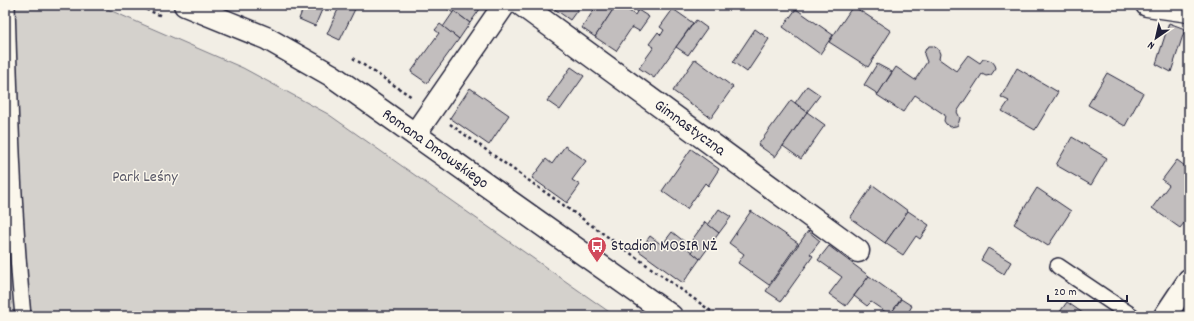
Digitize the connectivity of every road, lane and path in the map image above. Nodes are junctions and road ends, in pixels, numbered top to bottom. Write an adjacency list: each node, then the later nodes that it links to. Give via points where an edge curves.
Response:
1 (8, 5): 11 (lane, via 10,126)
2 (185, 5): 7 (street, Romana Dmowskiego, via 266,38 331,75)
3 (504, 5): 7 (street)
4 (522, 5): 8 (street, Gimnastyczna)
5 (1147, 5): 6 (street)
6 (1189, 11)
7 (415, 134): 12 (street, Romana Dmowskiego)
8 (858, 250)
9 (1058, 266): 13 (lane)
10 (1189, 280): 14 (street)
11 (23, 316)
12 (672, 316)
13 (1132, 316)
14 (1166, 316)

